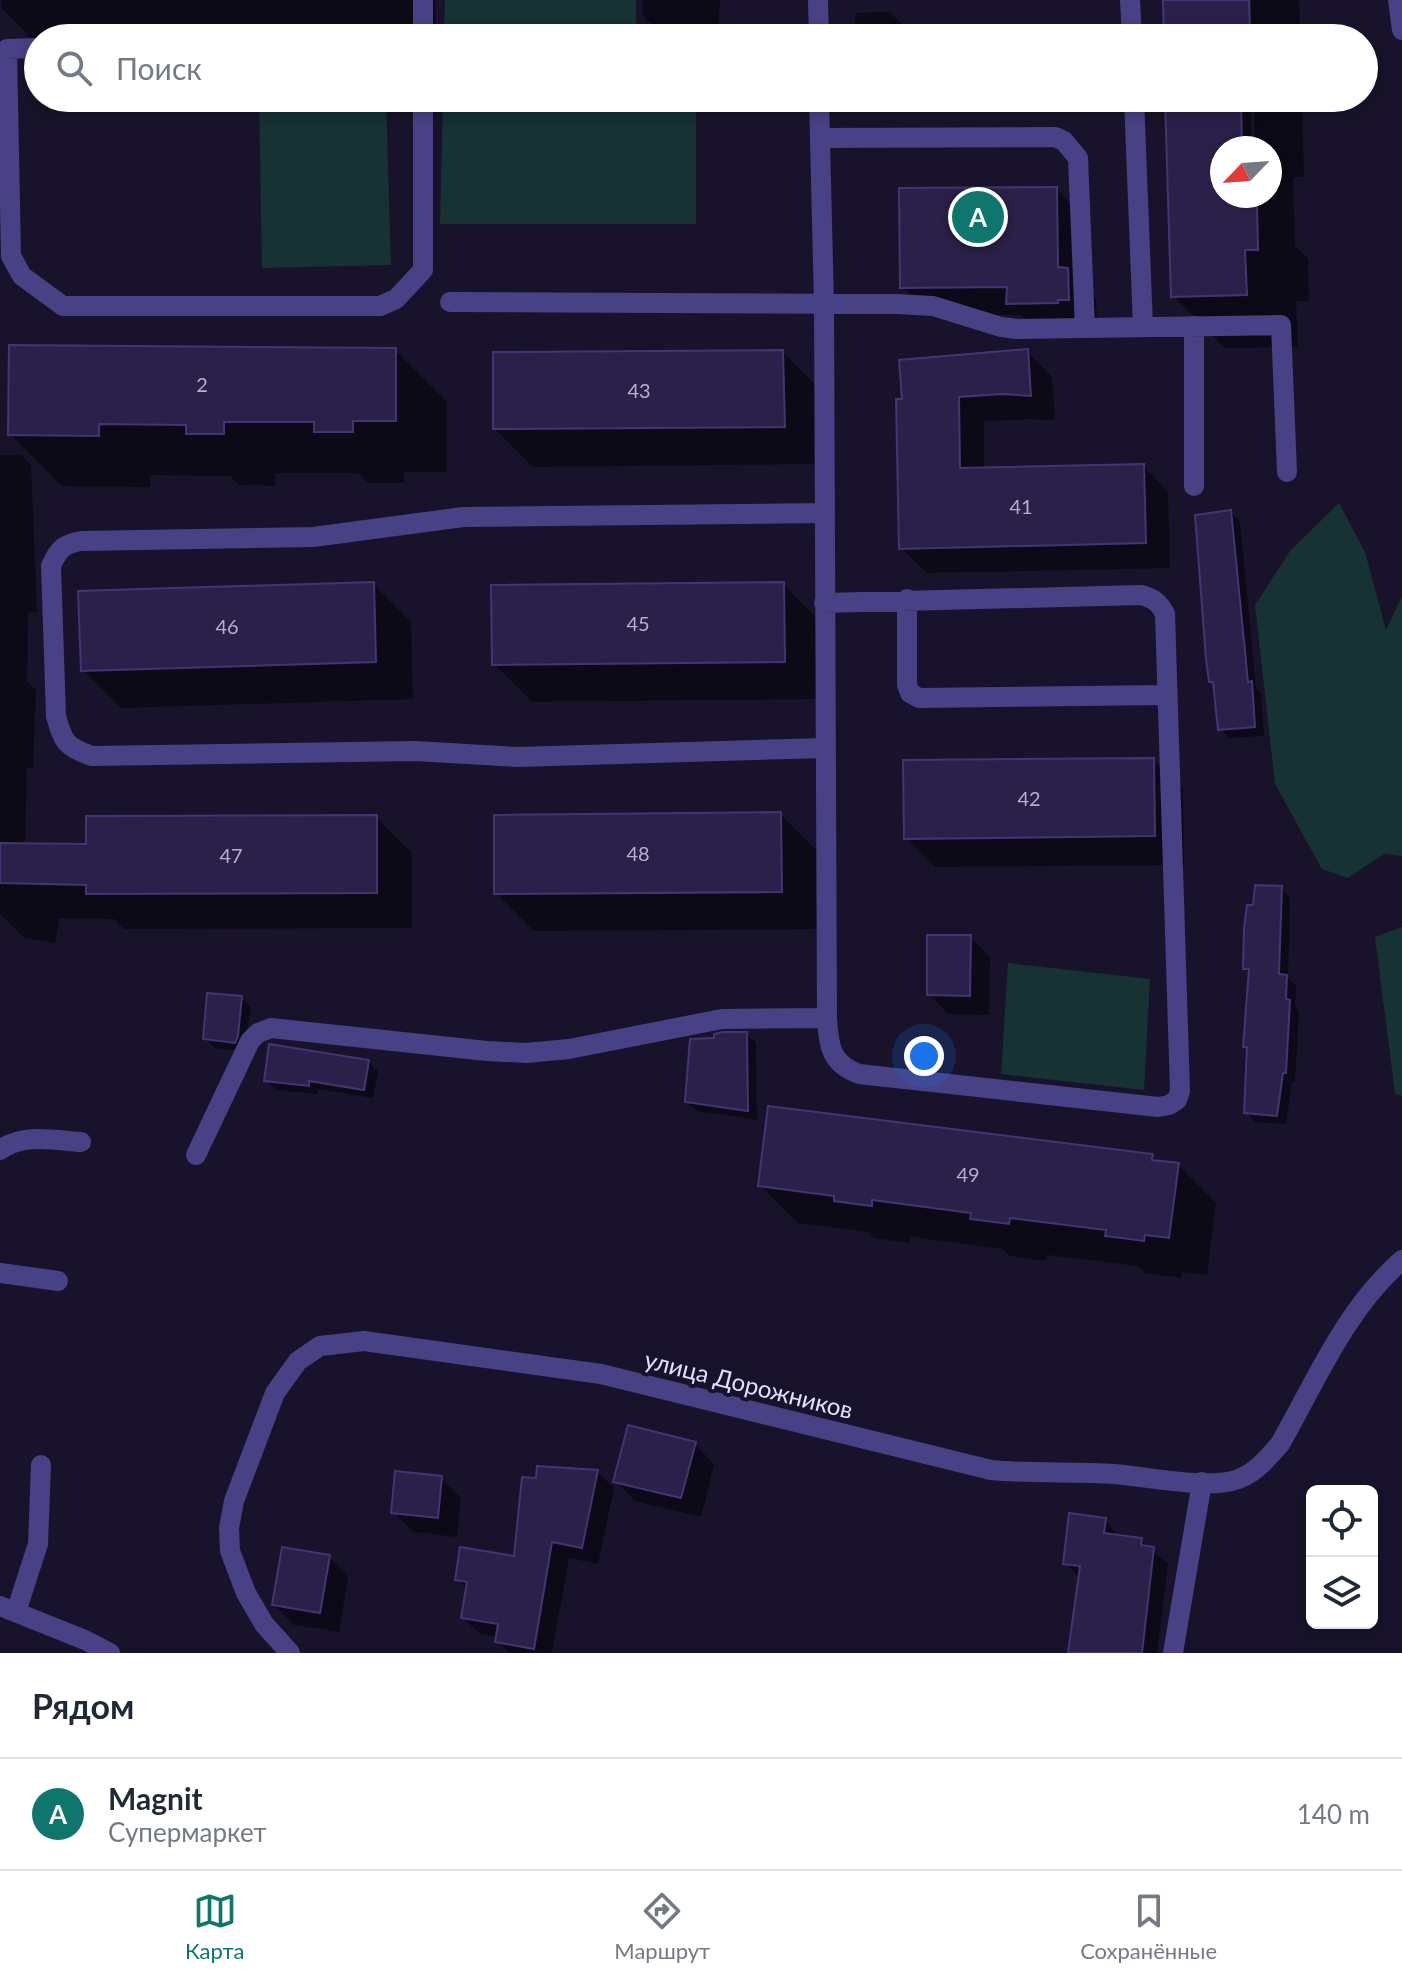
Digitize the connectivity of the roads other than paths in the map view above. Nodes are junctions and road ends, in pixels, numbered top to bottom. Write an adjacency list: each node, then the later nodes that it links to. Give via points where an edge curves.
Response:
1 (423, 0): 5 (street)
2 (818, 0): 6 (street)
3 (1130, 0): 7 (street)
4 (1398, 0): 8 (street)
5 (423, 24)
6 (819, 24)
7 (1131, 24)
8 (1402, 30)
9 (4, 44): 10 (street); 11 (street, via 11,256 22,276 63,306 380,306 396,299 423,270)
10 (24, 46)
11 (423, 112)
12 (819, 112): 14 (street)
13 (1135, 112): 18 (street)
14 (820, 138): 16 (street); 19 (street, via 1064,141 1078,158)
15 (450, 302): 16 (street)
16 (824, 305): 19 (street, via 933,306 1001,327); 22 (street)
17 (1194, 326): 18 (street); 20 (street, via 1281,325); 21 (street)
18 (1143, 327): 19 (street)
19 (1085, 328)
20 (1287, 472)
21 (1194, 486)
22 (823, 513): 24 (street); 26 (street, via 463,517 313,537 81,541 65,544 51,566 56,716 72,749 92,756 415,751 517,757)
23 (907, 599): 24 (street); 25 (street, via 1153,598 1165,614); 25 (street, via 907,685 919,698)
24 (824, 603): 26 (street)
25 (1167, 695): 27 (street, via 1177,1100 1158,1107 859,1074 846,1069 830,1048)
26 (824, 748): 27 (street)
27 (827, 1018): 30 (street, via 722,1019 526,1053 271,1028 250,1041)
28 (81, 1142): 29 (street, via 22,1140)
29 (0, 1150)
30 (196, 1155)
31 (1402, 1260): 35 (street, улица Дорожников, via 1351,1316 1265,1462 1232,1481)
32 (0, 1273): 33 (street)
33 (58, 1281)
34 (41, 1465): 36 (street, via 36,1557)
35 (1202, 1482): 37 (street, улица Дорожников, via 991,1470 601,1374 340,1342 320,1346 287,1374 260,1427 231,1514 230,1551 236,1572); 39 (street)
36 (8, 1609): 38 (street)
37 (281, 1650)
38 (110, 1653)
39 (1173, 1653)

